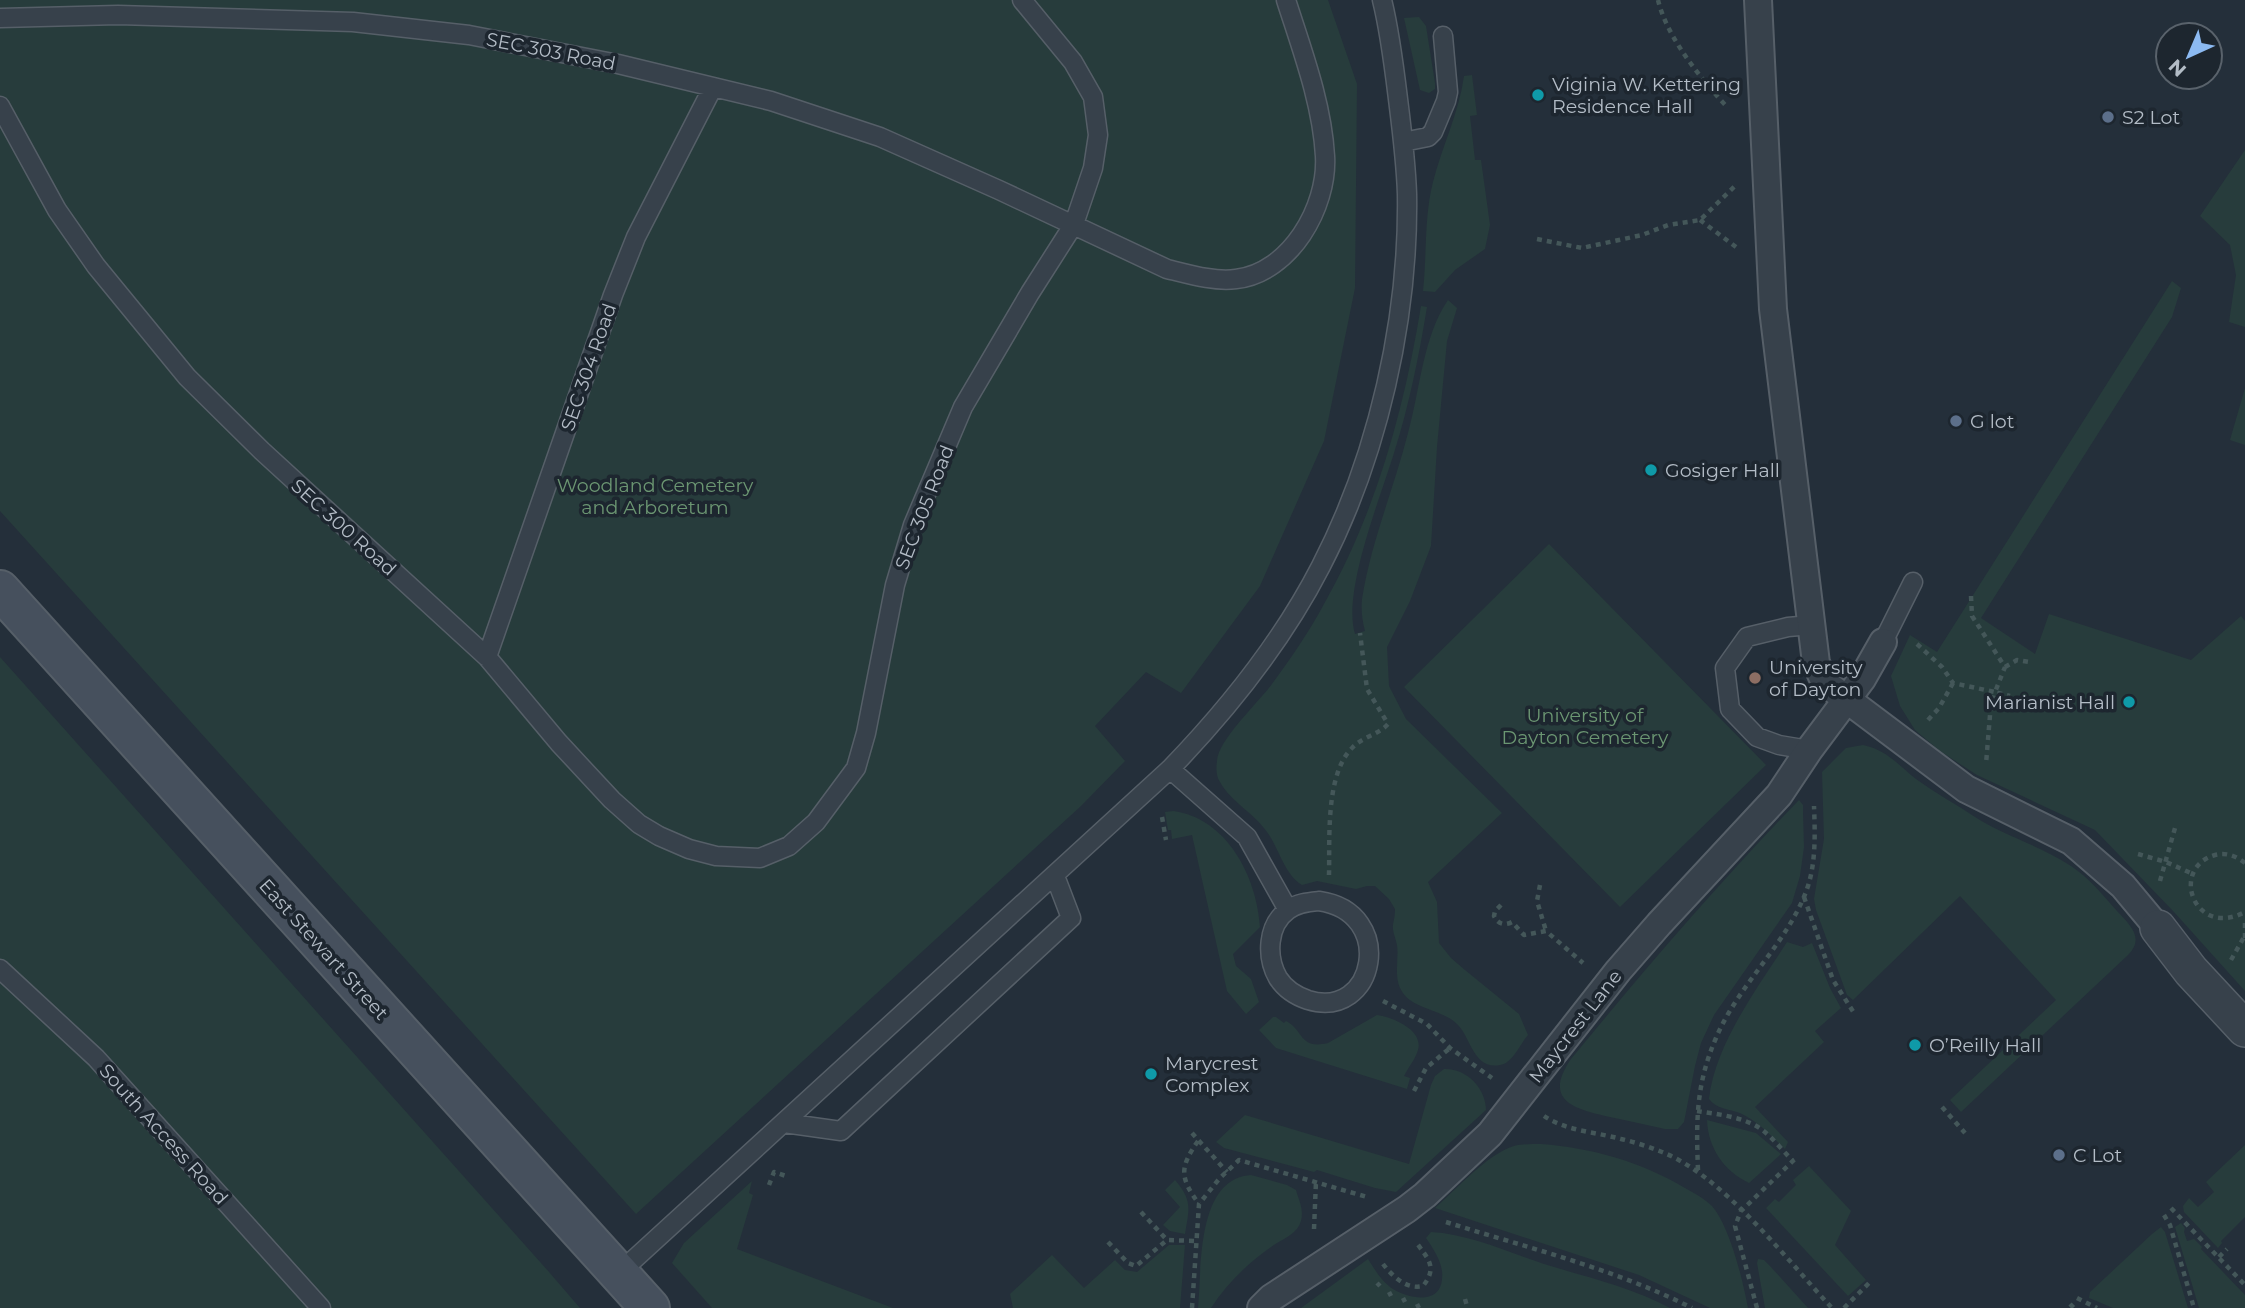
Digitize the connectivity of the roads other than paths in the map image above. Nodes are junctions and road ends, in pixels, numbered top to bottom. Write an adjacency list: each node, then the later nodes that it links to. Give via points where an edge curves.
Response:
1 (1022, 0): 10 (lane, SEC 305 Road, via 1073,61 1093,97 1098,135 1093,168)
2 (1286, 0): 10 (lane, SEC 303 Road, via 1320,116 1326,158 1320,198 1308,227 1287,253 1268,270 1235,279 1197,276 1167,269)
3 (1382, 0): 9 (lane)
4 (1758, 0): 13 (street, via 1773,309)
5 (0, 18): 7 (lane, SEC 303 Road, via 118,15 353,22 469,35)
6 (1443, 36): 9 (lane, via 1446,101 1430,135)
7 (713, 87): 10 (lane, SEC 303 Road, via 880,137); 15 (lane, SEC 304 Road, via 636,237 613,295)
8 (0, 106): 15 (lane, SEC 300 Road, via 57,210 96,266 187,377 290,478)
9 (1404, 142): 18 (lane, via 1407,209 1400,307 1384,391 1355,488 1328,552 1286,626 1225,709)
10 (1074, 224): 19 (lane, SEC 305 Road, via 963,407 913,525 895,585 856,768 816,822 789,846)
11 (1913, 582): 14 (lane)
12 (0, 590): 26 (main road, East Stewart Street)
13 (1811, 625): 16 (street, via 1816,663 1825,683); 17 (lane, via 1747,637 1726,668 1730,709 1757,737)
14 (1883, 642): 16 (street, Maycrest Lane)
15 (487, 657): 19 (lane, SEC 300 Road, via 559,744 639,824 699,853)
16 (1848, 700): 17 (street, Maycrest Lane); 22 (street, via 1966,789 2071,841 2123,886)
17 (1809, 750): 29 (street, Maycrest Lane, via 1779,795 1618,971 1489,1135 1425,1195)
18 (1170, 769): 20 (lane); 21 (lane, via 1247,837)
19 (760, 858)
20 (1055, 876): 25 (lane); 25 (lane, via 1071,918 841,1131)
21 (1288, 909): 21 (lane, via 1275,927 1270,947 1279,980 1297,996 1317,1002 1346,997 1367,971 1370,955 1364,929 1354,916 1329,902)
22 (2158, 928): 24 (street)
23 (0, 969): 27 (lane, South Access Road, via 96,1058)
24 (2245, 1030)
25 (784, 1123): 26 (lane)
26 (618, 1274): 28 (main road, East Stewart Street)
27 (321, 1308)
28 (650, 1308)
29 (1261, 1308)

